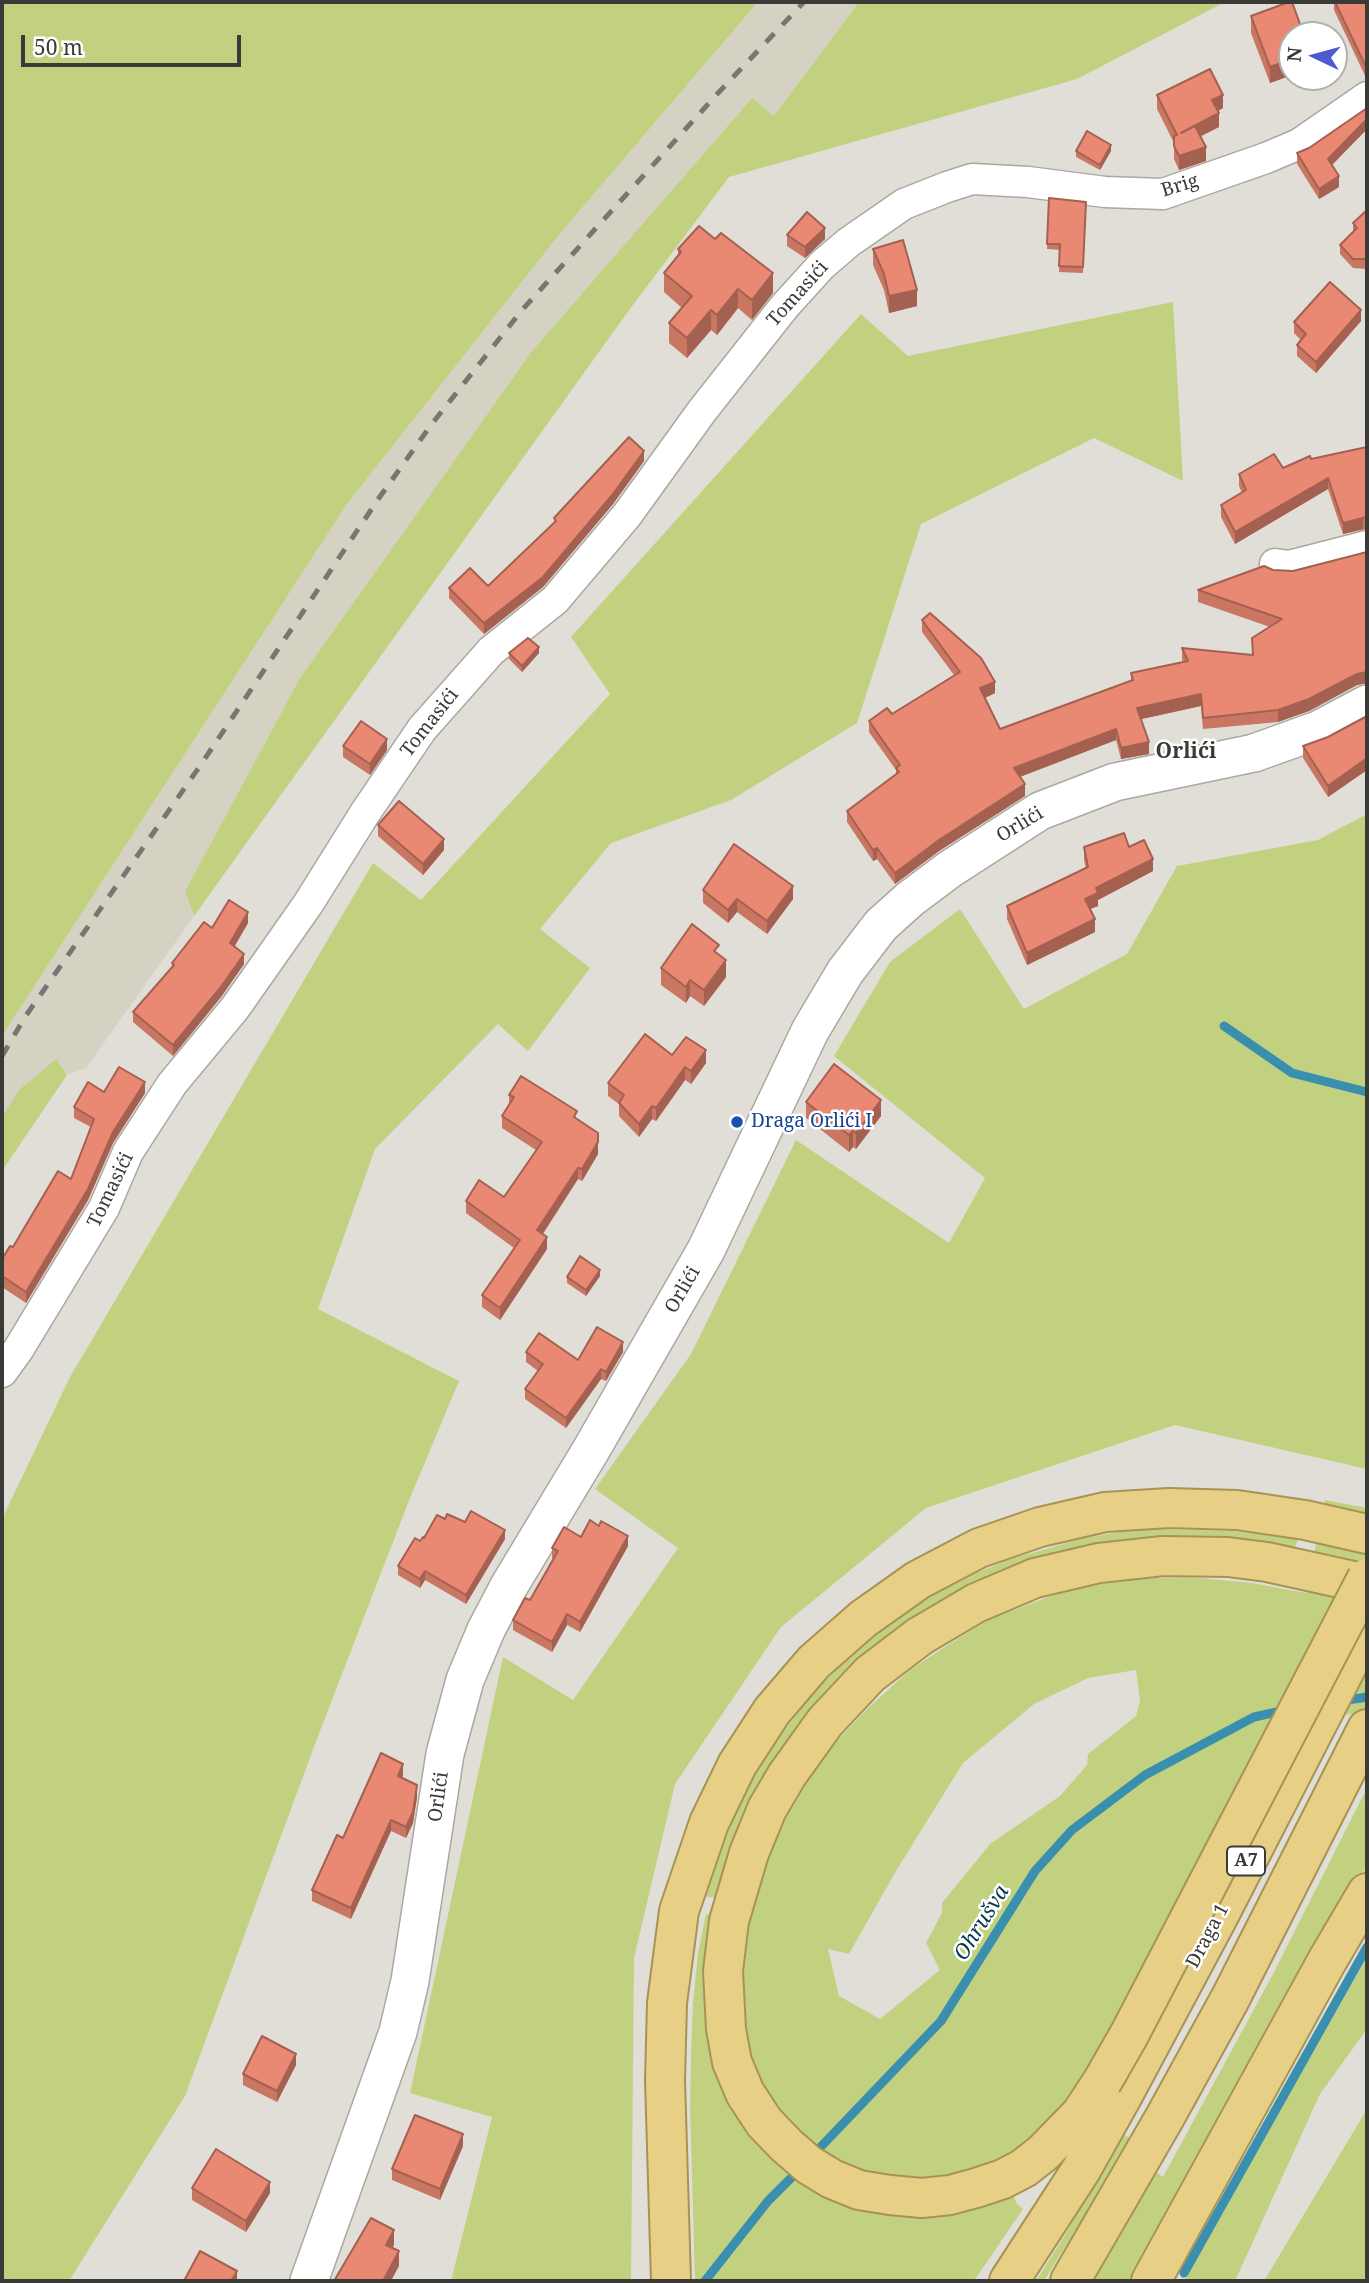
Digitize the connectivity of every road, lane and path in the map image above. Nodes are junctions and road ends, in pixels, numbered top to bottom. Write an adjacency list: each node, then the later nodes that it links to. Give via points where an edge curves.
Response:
1 (1367, 97): 2 (street, Brig, via 1299,144 1163,194)
2 (972, 179): 6 (street, Tomasići, via 904,204 822,265 784,307 627,515 555,600 491,652 422,729 308,904 135,1140 104,1208)
3 (1367, 546): 4 (street, via 1289,566)
4 (1275, 564)
5 (1367, 704): 14 (street, Orlići, via 1318,730 1254,752 1115,782 1040,811 910,899 881,925 845,972 810,1031 706,1250 509,1586 465,1680 445,1754 398,2032)
6 (2, 1372)
7 (1367, 1534): 15 (highway, via 1237,1510 1169,1508 1105,1512 1040,1527 979,1548 918,1580 814,1662 772,1711 737,1765 709,1824 679,1911 667,2003 664,2080)
8 (1367, 1577): 13 (highway, bridge, via 1135,2023)
9 (1367, 1584): 13 (highway, via 1228,1557 1163,1556 1098,1563 1035,1578 976,1603 920,1636 870,1674 825,1722 767,1809 729,1921 723,2000 732,2062 745,2093 786,2145 832,2179 859,2190 922,2197 950,2195 1024,2168)
10 (1367, 1627): 13 (highway, Draga 1 / A7, via 1212,1929)
11 (1367, 1729): 17 (highway, A7, via 1230,1999)
12 (1367, 1893): 18 (highway)
13 (1112, 2088): 16 (highway, A7, via 1081,2170)
14 (309, 2281)
15 (670, 2281)
16 (1009, 2281)
17 (1070, 2281)
18 (1151, 2281)

